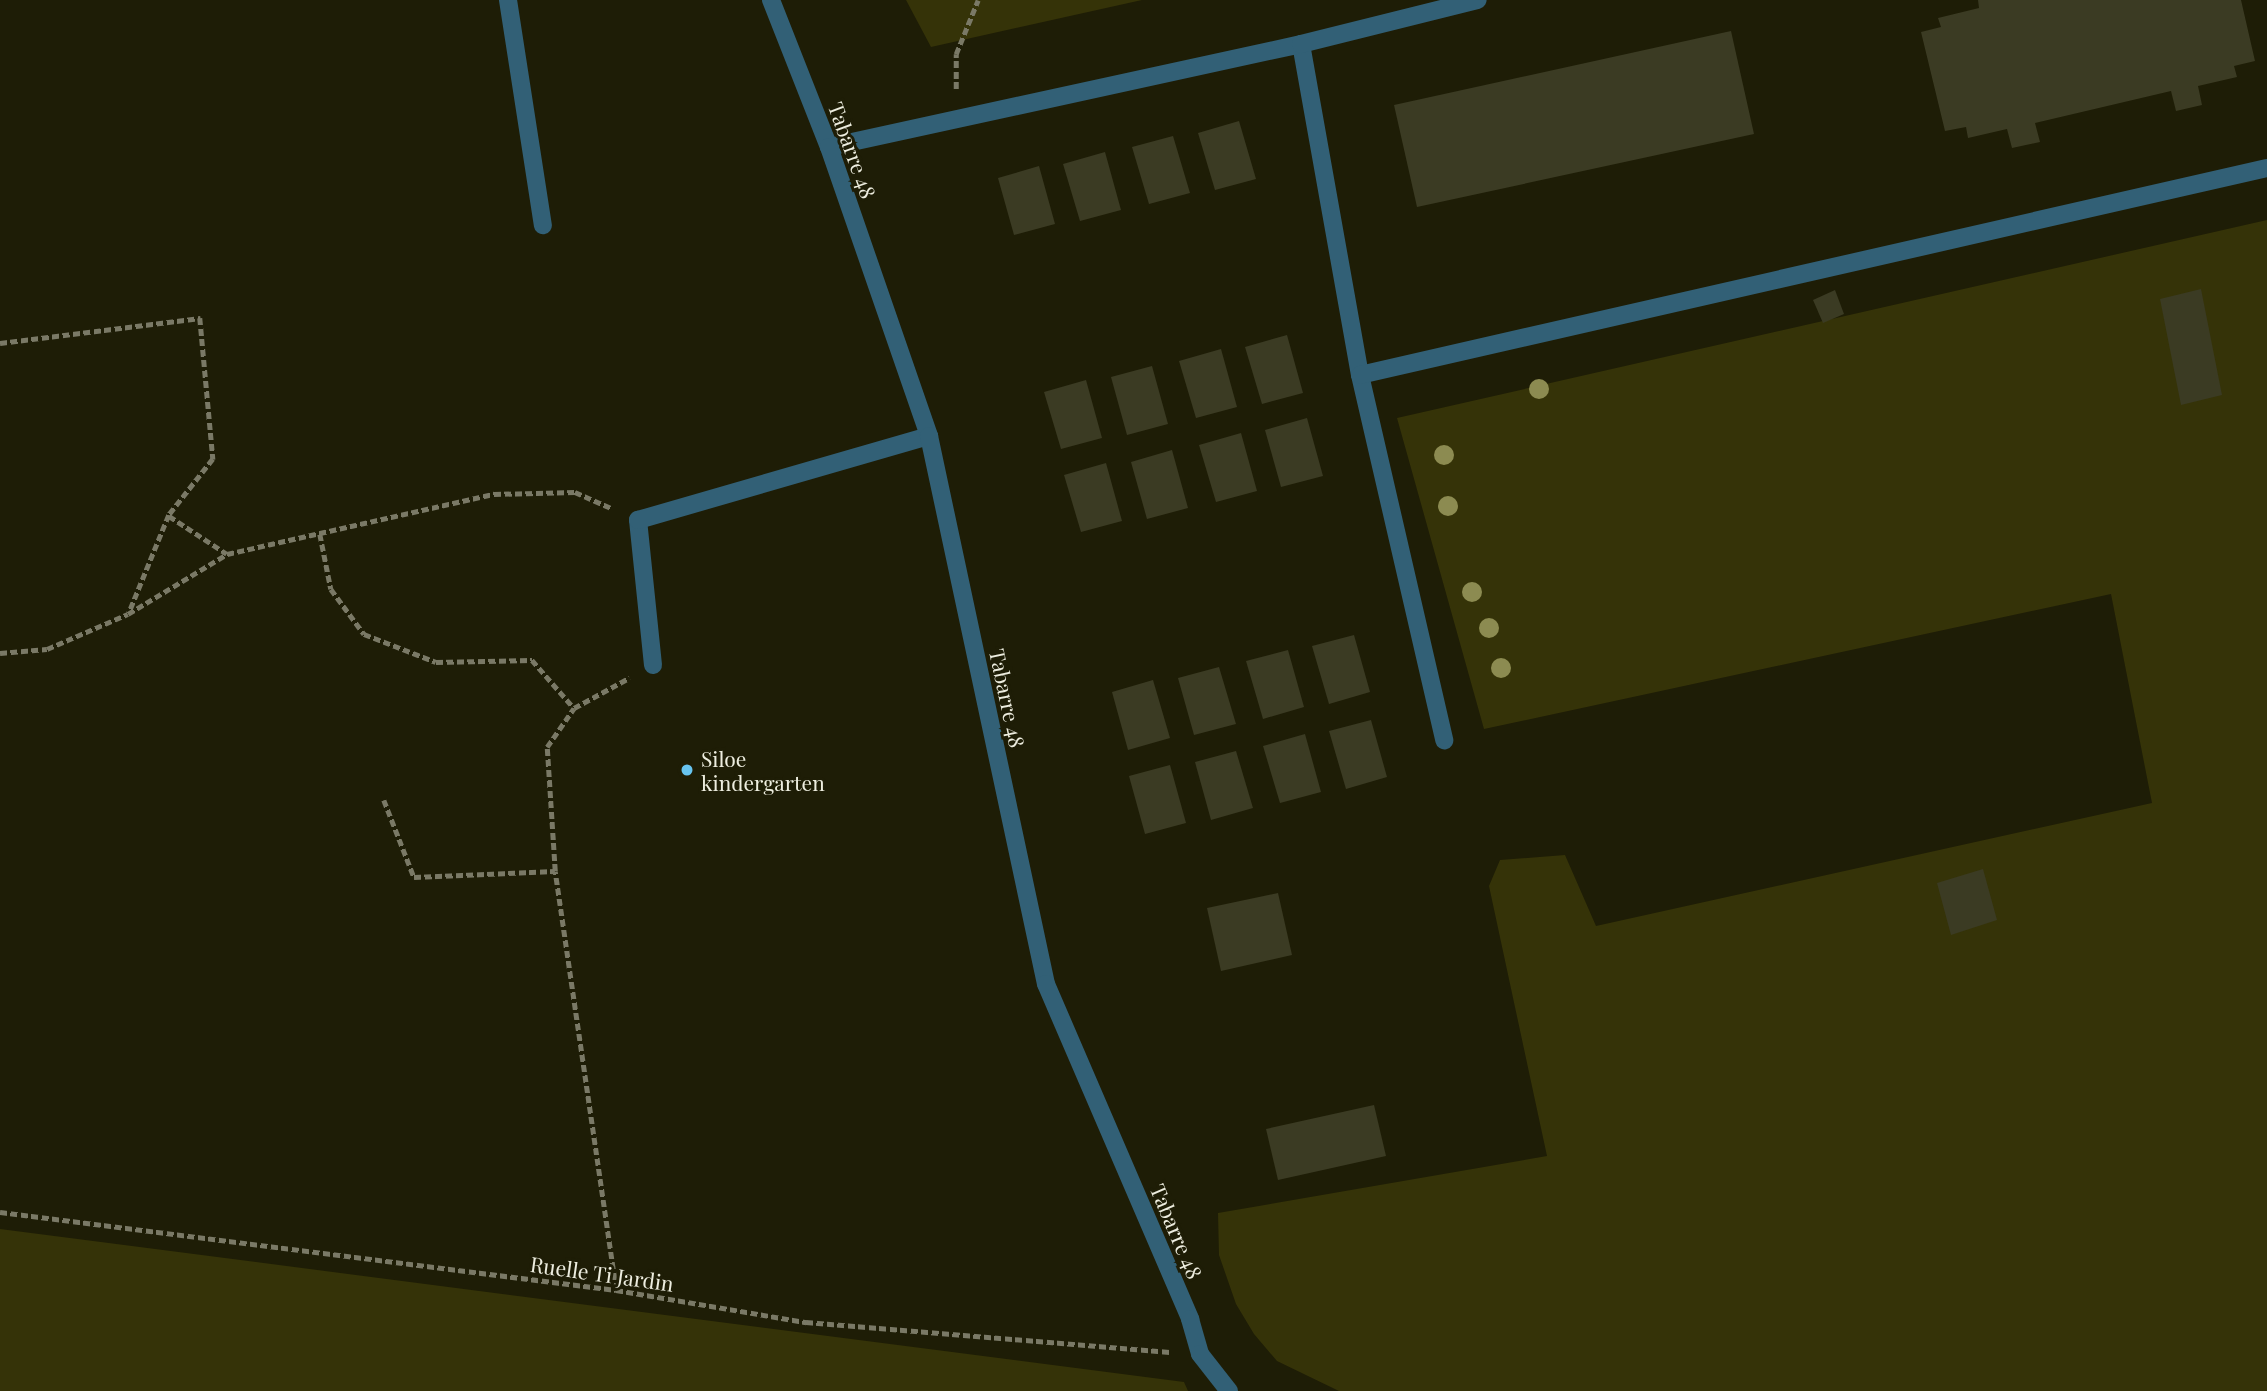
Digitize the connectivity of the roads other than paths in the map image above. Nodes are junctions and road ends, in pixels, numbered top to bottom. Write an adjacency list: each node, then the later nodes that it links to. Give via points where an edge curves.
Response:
1 (508, 0): 7 (street)
2 (771, 0): 5 (street, Tabarre 48)
3 (1478, 0): 4 (street)
4 (1301, 44): 5 (street); 8 (street)
5 (829, 147): 9 (street, Tabarre 48)
6 (2267, 168): 8 (street)
7 (543, 225)
8 (1360, 375): 11 (street)
9 (929, 436): 10 (street, via 638,520); 12 (street, Tabarre 48, via 1046,984 1190,1319 1200,1354)
10 (653, 665)
11 (1444, 740)
12 (1229, 1391)

